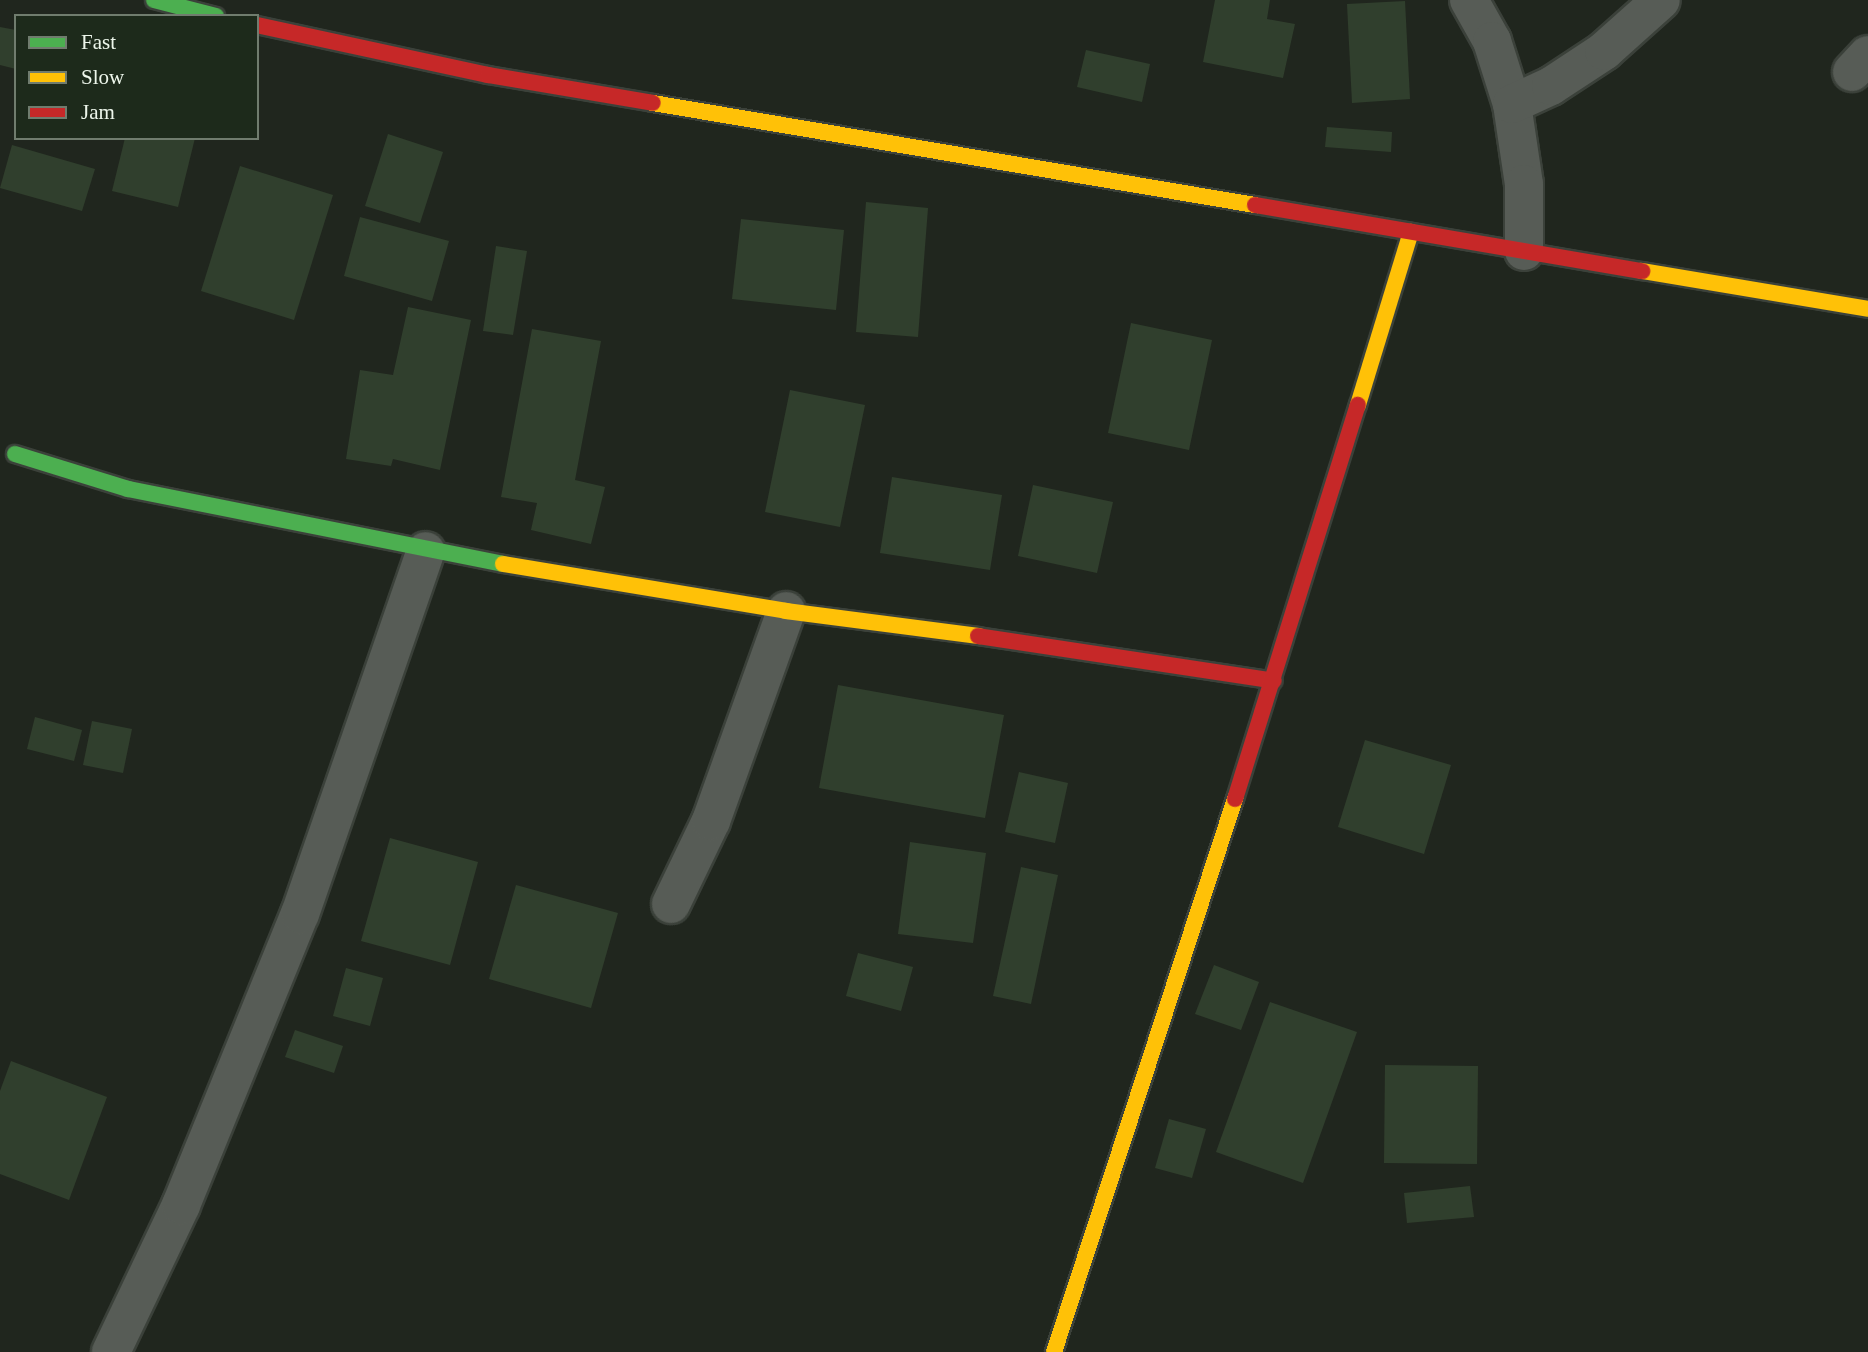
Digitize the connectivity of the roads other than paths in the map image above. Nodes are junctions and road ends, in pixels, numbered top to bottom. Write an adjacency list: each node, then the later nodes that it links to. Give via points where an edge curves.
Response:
1 (154, 0): 4 (street)
2 (1469, 0): 6 (street, via 1492,41)
3 (1661, 0): 6 (street, via 1604,51 1552,86)
4 (208, 14)
5 (259, 25): 7 (street, via 488,75)
6 (1511, 104): 8 (street, via 1524,184)
7 (1412, 232): 8 (street); 13 (street)
8 (1524, 251): 9 (street)
9 (1868, 309)
10 (15, 454): 11 (street, via 128,489)
11 (426, 551): 12 (street); 15 (street, via 300,914 181,1205)
12 (786, 611): 13 (street, via 1099,651); 14 (street, via 711,821)
13 (1274, 681): 16 (street)
14 (671, 904)
15 (111, 1352)
16 (1054, 1352)

